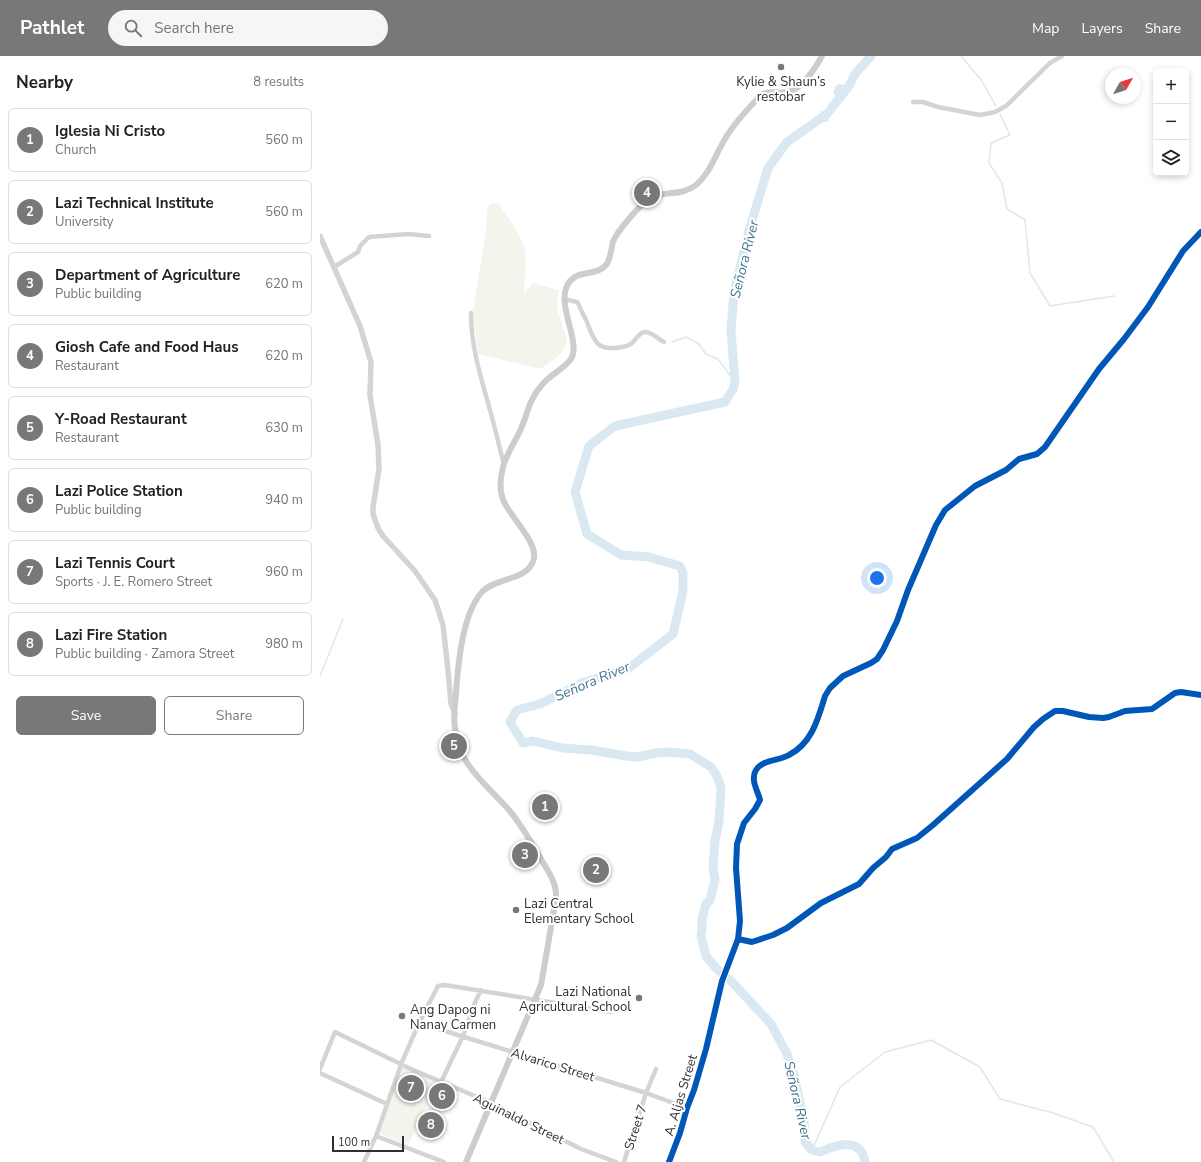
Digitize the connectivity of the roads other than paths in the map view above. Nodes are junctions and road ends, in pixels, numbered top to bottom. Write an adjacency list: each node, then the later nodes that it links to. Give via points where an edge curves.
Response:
1 (822, 56): 8 (main road, via 806,79 793,90 767,92 760,96 726,137 706,174 695,185 680,193 656,196 643,204 614,239 606,265 569,281)
2 (1062, 56): 3 (street, via 1050,63 1006,106 995,112 980,115)
3 (913, 102)
4 (1201, 232): 14 (street, A. Aljas Street, via 1183,251 1148,307 1101,367 1045,447 975,486 943,513 936,524 888,642 879,656 871,663 843,676 830,688 813,730 804,744 789,755 765,763 756,771 754,783 760,800 744,823 737,844 740,921)
5 (320, 236): 7 (street)
6 (429, 236): 7 (street, via 408,234 369,237 358,252)
7 (334, 267): 13 (street, via 360,326 371,362 370,395 379,469 373,514 383,536 415,571 435,600 443,625 451,704)
8 (564, 299): 10 (street, via 577,302 597,344 604,348 625,346 645,332); 11 (main road, via 573,341 573,356 543,383 532,398 522,428)
9 (471, 313): 11 (street, via 474,355)
10 (664, 342)
11 (504, 464): 13 (main road, via 502,495 510,513 531,541 534,558 525,572 484,589 472,606 460,656)
12 (1201, 695): 14 (street, via 1181,692 1152,709 1124,711 1103,718 1055,711 1034,727 1007,758 933,825 917,838 892,849 859,884 821,903 770,936 752,942)
13 (455, 713): 16 (main road, via 455,728 463,758 510,811 555,885 556,898 541,986)
14 (738, 939): 29 (street, A. Aljas Street, via 722,981 710,1034 694,1090)
15 (481, 990): 16 (street); 18 (street, via 445,984 438,986); 19 (street)
16 (535, 1001): 17 (street); 20 (main road)
17 (611, 1012)
18 (419, 1023): 19 (street, Alvarico Street); 21 (street)
19 (463, 1036): 20 (street, Alvarico Street); 25 (street)
20 (514, 1052): 26 (street, Alvarico Street); 27 (main road)
21 (401, 1064): 22 (street, Aguinaldo Street, via 335,1032); 25 (street, Aguinaldo Street); 28 (street)
22 (320, 1069)
23 (656, 1069): 26 (street, Street 7)
24 (320, 1073): 28 (street)
25 (441, 1082): 27 (street, Aguinaldo Street)
26 (646, 1093): 29 (street, Alvarico Street); 35 (street, Street 7)
27 (491, 1103): 33 (main road); 34 (street, Aguinaldo Street, via 582,1149)
28 (387, 1104): 30 (street)
29 (686, 1108): 36 (street, A. Aljas Street)
30 (376, 1136): 31 (street); 32 (street)
31 (364, 1162)
32 (444, 1162)
33 (466, 1162)
34 (616, 1162)
35 (624, 1162)
36 (669, 1162)

